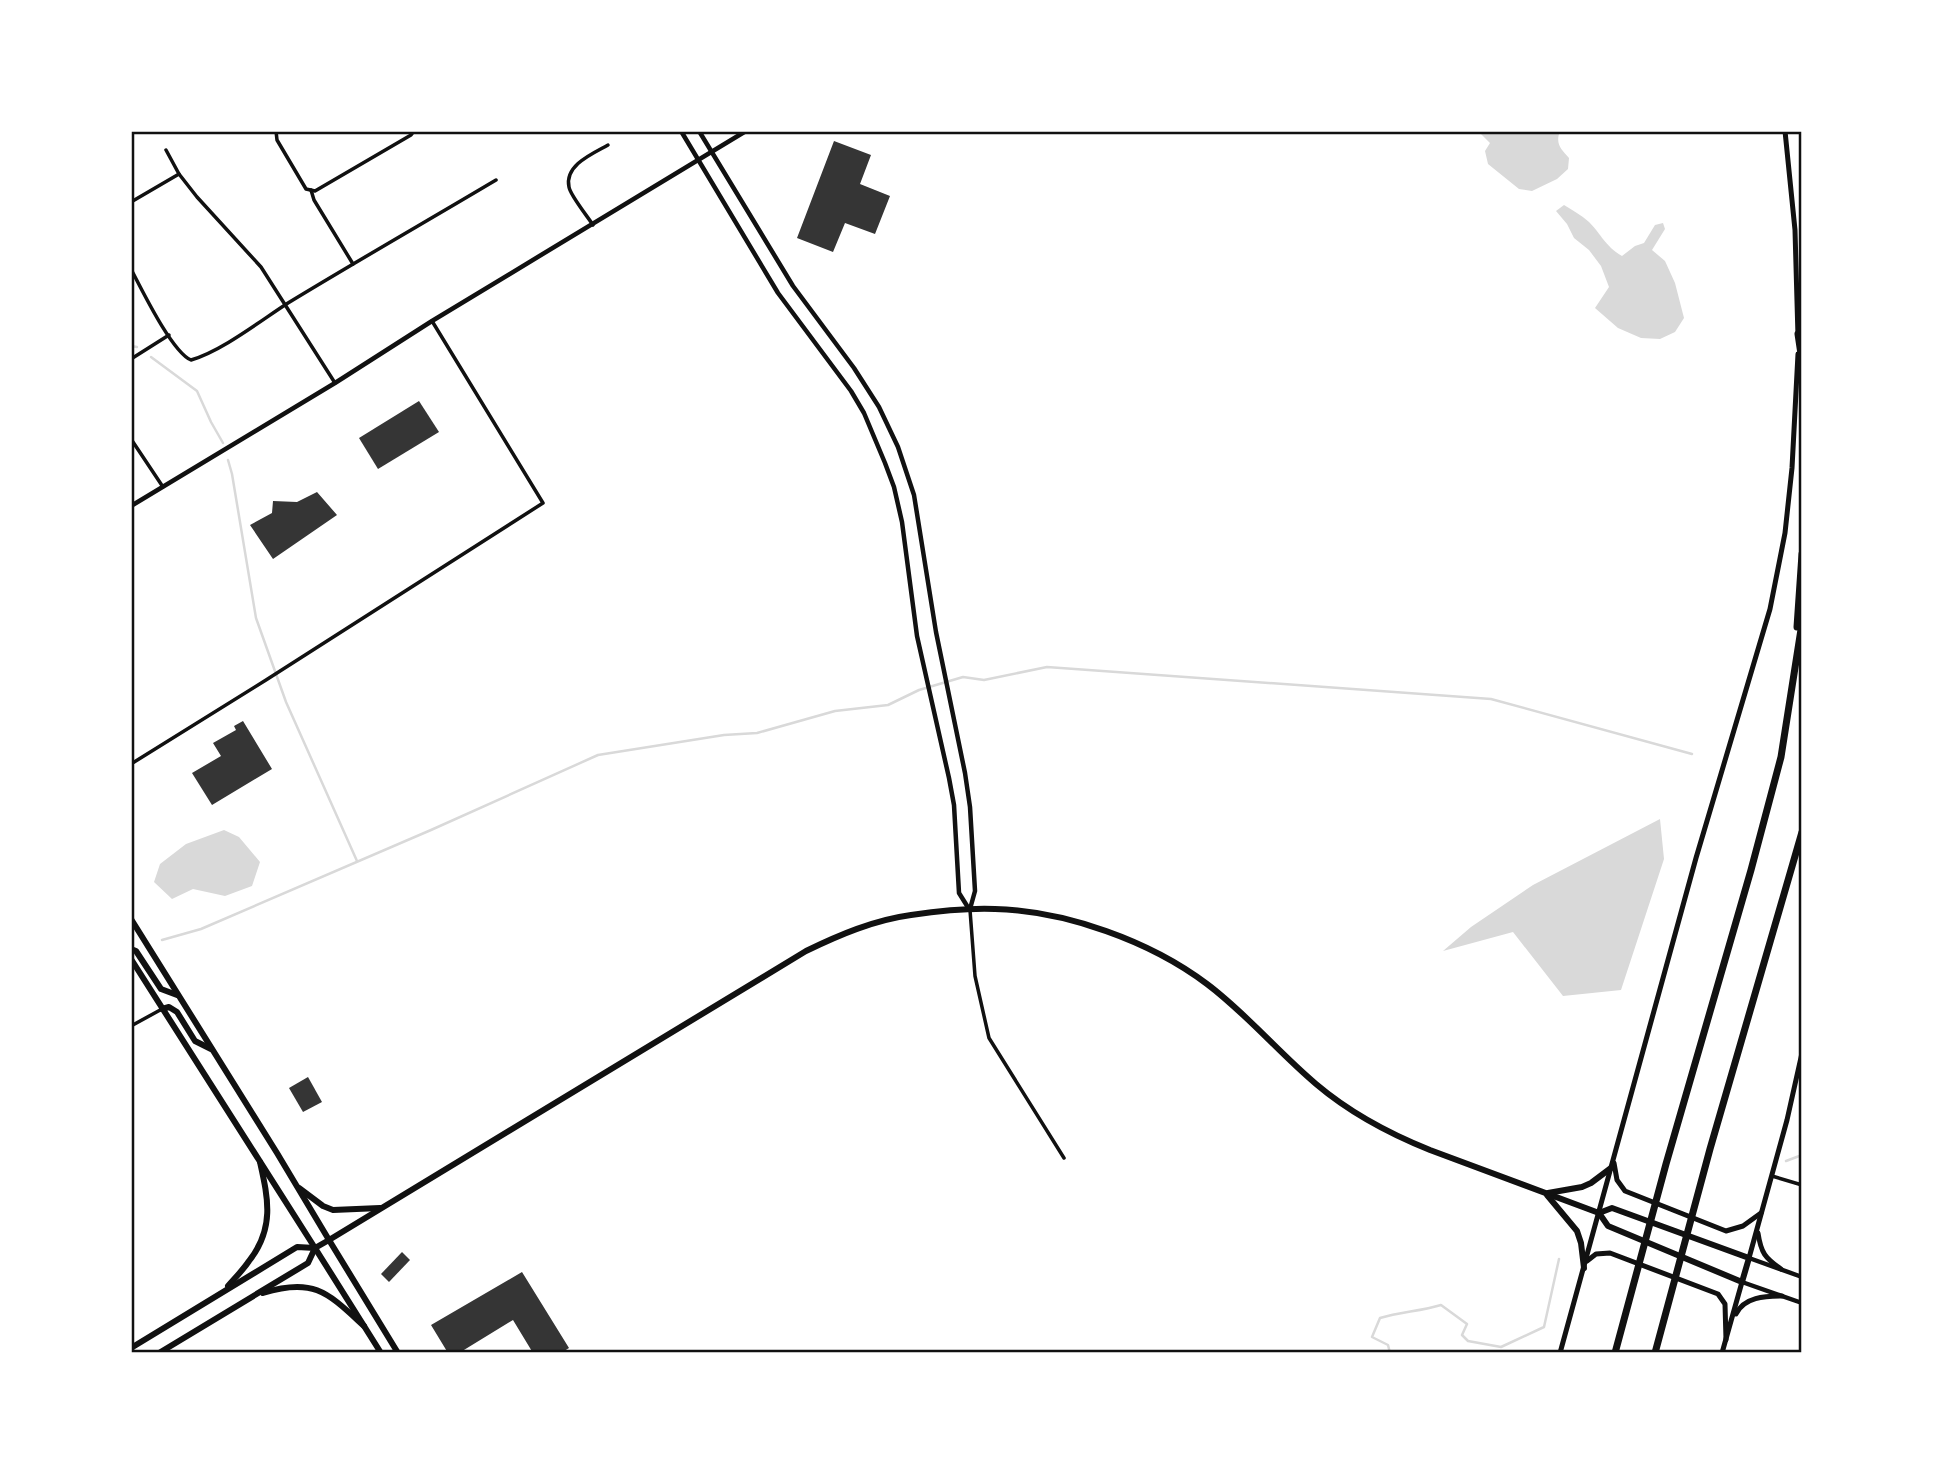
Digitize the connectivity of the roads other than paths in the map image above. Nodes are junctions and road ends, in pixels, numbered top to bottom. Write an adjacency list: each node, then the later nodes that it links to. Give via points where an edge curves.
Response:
1 (276, 131): 13 (street, via 277,140)
2 (414, 131): 13 (street, via 333,182)
3 (681, 131): 10 (street)
4 (699, 131): 9 (street)
5 (746, 131): 9 (street)
6 (1785, 131): 20 (main road, via 1795,230)
7 (608, 145): 15 (street, via 576,165 570,176 569,187)
8 (166, 150): 11 (street)
9 (712, 152): 10 (street); 33 (street, via 793,286 854,368 898,447 914,495 965,773 975,891)
10 (698, 161): 15 (street); 33 (street, via 778,293 844,380 885,463 904,535 917,636 954,805 959,893)
11 (179, 174): 14 (street); 18 (street, via 261,267)
12 (496, 180): 16 (street)
13 (310, 190): 16 (street)
14 (131, 202)
15 (593, 225): 19 (street)
16 (353, 264): 18 (street)
17 (131, 270): 21 (street)
18 (286, 305): 21 (street, via 201,358 185,358); 24 (street)
19 (432, 321): 24 (street); 31 (street, via 543,503)
20 (1798, 334): 23 (highway); 44 (main road, via 1792,468 1770,609)
21 (169, 335): 22 (street)
22 (131, 359)
23 (1802, 362)
24 (335, 383): 26 (street)
25 (131, 439): 26 (street)
26 (163, 487): 27 (street)
27 (131, 506)
28 (1802, 554): 30 (highway)
29 (1802, 623): 30 (highway)
30 (1794, 676): 72 (highway, via 1781,757 1758,845)
31 (131, 764)
32 (1802, 832): 73 (highway)
33 (970, 910): 42 (street, via 975,976 989,1038); 48 (main road, via 1052,916 1147,949 1206,983 1344,1104 1402,1139); 49 (main road, via 910,915 873,924 806,951)
34 (131, 919): 37 (main road)
35 (131, 949): 37 (main road, via 161,989)
36 (131, 959): 38 (main road)
37 (178, 996): 40 (main road)
38 (162, 1009): 39 (street); 40 (main road, via 177,1012 195,1041); 43 (main road)
39 (131, 1026)
40 (212, 1049): 46 (main road)
41 (1802, 1053): 45 (main road)
42 (1063, 1158)
43 (260, 1161): 54 (main road); 60 (main road, via 268,1196 266,1228 255,1253)
44 (1612, 1164): 48 (main road, via 1582,1187); 50 (main road); 51 (main road, via 1625,1191 1726,1231)
45 (1772, 1176): 47 (street); 51 (main road)
46 (296, 1185): 49 (main road, via 333,1210); 53 (main road)
47 (1802, 1185)
48 (1546, 1193): 50 (main road); 56 (main road, via 1577,1231)
49 (382, 1208): 53 (main road)
50 (1599, 1213): 55 (main road, via 1612,1208); 56 (main road); 59 (main road, via 1608,1226)
51 (1762, 1213): 52 (main road)
52 (1757, 1228): 55 (main road); 57 (main road, via 1761,1250)
53 (329, 1240): 54 (main road); 70 (main road)
54 (315, 1248): 60 (main road, via 297,1247); 62 (main road, via 308,1263); 64 (main road)
55 (1749, 1258): 57 (street); 59 (main road)
56 (1584, 1265): 66 (main road, via 1596,1254 1610,1253 1718,1294 1725,1304); 71 (main road)
57 (1781, 1269): 58 (street)
58 (1802, 1277)
59 (1742, 1282): 61 (street); 65 (main road)
60 (223, 1292): 67 (main road)
61 (1782, 1296): 63 (street); 65 (main road, via 1765,1296 1740,1306)
62 (251, 1297): 64 (main road, via 304,1286 327,1294); 68 (main road)
63 (1802, 1303)
64 (364, 1326): 69 (main road)
65 (1730, 1327): 66 (main road)
66 (1726, 1340): 74 (main road)
67 (131, 1348)
68 (159, 1353)
69 (381, 1353)
70 (398, 1353)
71 (1560, 1353)
72 (1615, 1353)
73 (1655, 1353)
74 (1722, 1353)

